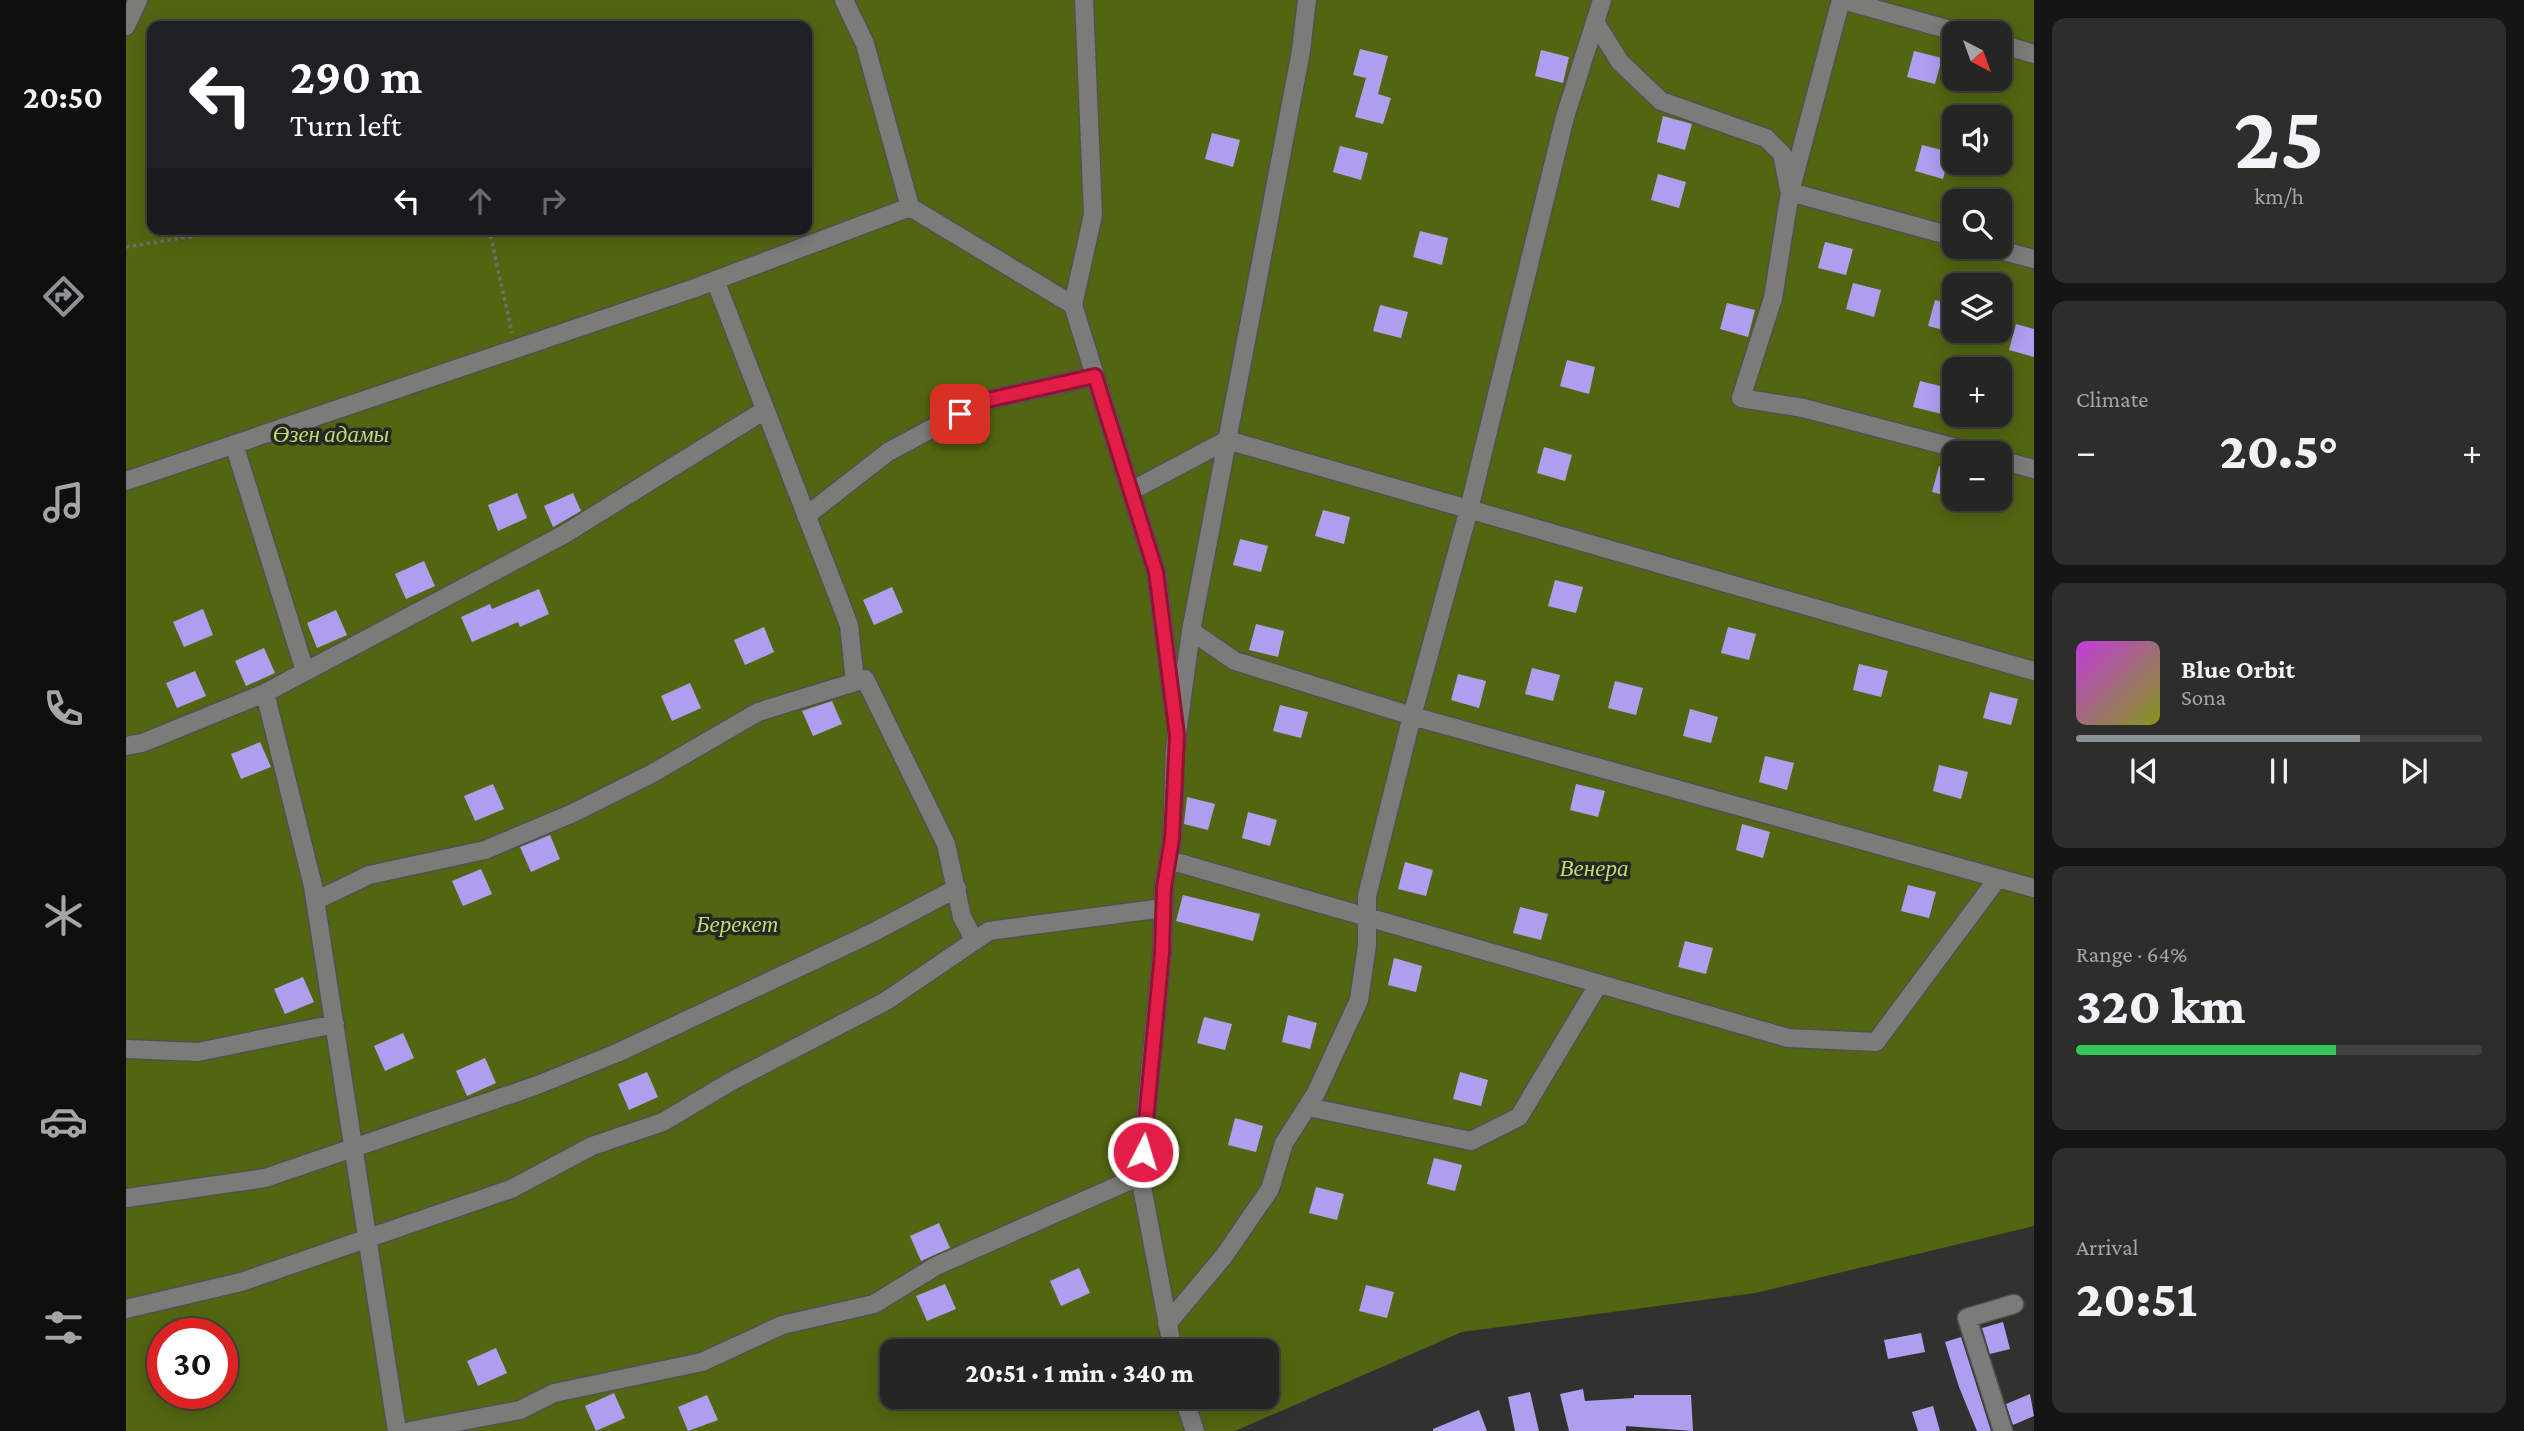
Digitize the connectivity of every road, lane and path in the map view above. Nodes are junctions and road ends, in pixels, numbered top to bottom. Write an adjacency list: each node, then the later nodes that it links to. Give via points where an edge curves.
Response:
1 (138, 0): 8 (street)
2 (844, 0): 13 (street, via 865,44)
3 (1084, 0): 21 (street, via 1093,215)
4 (1307, 0): 25 (street)
5 (1602, 0): 7 (street)
6 (1842, 0): 9 (street); 12 (street)
7 (1595, 22): 12 (street, via 1620,62 1661,101 1766,138 1782,153); 32 (street, via 1565,117)
8 (126, 26)
9 (1942, 28)
10 (2012, 48): 11 (street)
11 (2034, 54)
12 (1790, 192): 14 (street); 27 (street, via 1773,298 1741,398 1803,408)
13 (909, 207): 20 (street); 21 (street)
14 (1942, 233)
15 (201, 235): 17 (path)
16 (490, 235): 22 (path)
17 (126, 247)
18 (2012, 254): 19 (street)
19 (2032, 261)
20 (715, 280): 22 (street); 24 (street)
21 (1073, 305): 23 (street)
22 (515, 349): 26 (street)
23 (1095, 376): 31 (street); 33 (street, via 983,401 888,452)
24 (765, 410): 33 (street); 35 (street, via 563,535)
25 (1227, 440): 31 (street); 32 (street); 34 (street)
26 (234, 444): 30 (street); 35 (street)
27 (1942, 444)
28 (2012, 463): 29 (street)
29 (2034, 469)
30 (126, 481)
31 (1131, 491): 40 (street, via 1156,572)
32 (1469, 509): 36 (street); 39 (street)
33 (806, 516): 37 (street, via 849,625)
34 (1191, 631): 39 (street, via 1235,661); 40 (street)
35 (305, 671): 38 (street)
36 (2034, 671)
37 (860, 680): 44 (street, via 946,844); 46 (street, via 758,712 573,813 485,850 369,875)
38 (265, 693): 41 (street); 46 (street)
39 (1412, 716): 43 (street); 48 (street, via 1367,896)
40 (1177, 735): 42 (street)
41 (126, 746)
42 (1168, 860): 47 (street); 48 (street)
43 (1998, 878): 45 (street); 50 (street, via 1877,1042 1788,1038)
44 (957, 888): 49 (street, via 962,917); 54 (street, via 617,1053)
45 (2034, 888)
46 (315, 901): 51 (street)
47 (1163, 908): 49 (street, via 989,931); 55 (street)
48 (1367, 918): 50 (street); 53 (street, via 1359,1000)
49 (975, 940): 57 (street, via 886,1001 663,1122 592,1146 511,1189)
50 (1598, 985): 53 (street, via 1519,1117 1471,1141)
51 (335, 1024): 52 (street, via 198,1052); 54 (street)
52 (126, 1049)
53 (1308, 1107): 60 (street, via 1284,1143 1270,1189 1224,1256)
54 (354, 1149): 56 (street, via 265,1178); 57 (street)
55 (1140, 1176): 60 (street); 64 (street, via 936,1266 874,1304 782,1325 702,1362 554,1393 520,1410)
56 (126, 1198)
57 (368, 1238): 59 (street, via 241,1282); 63 (street)
58 (2014, 1304): 66 (street, via 1967,1318)
59 (126, 1309)
60 (1167, 1324): 61 (street)
61 (1170, 1339)
62 (1188, 1409): 65 (street)
63 (397, 1431)
64 (410, 1431)
65 (1195, 1431)
66 (2003, 1431)

